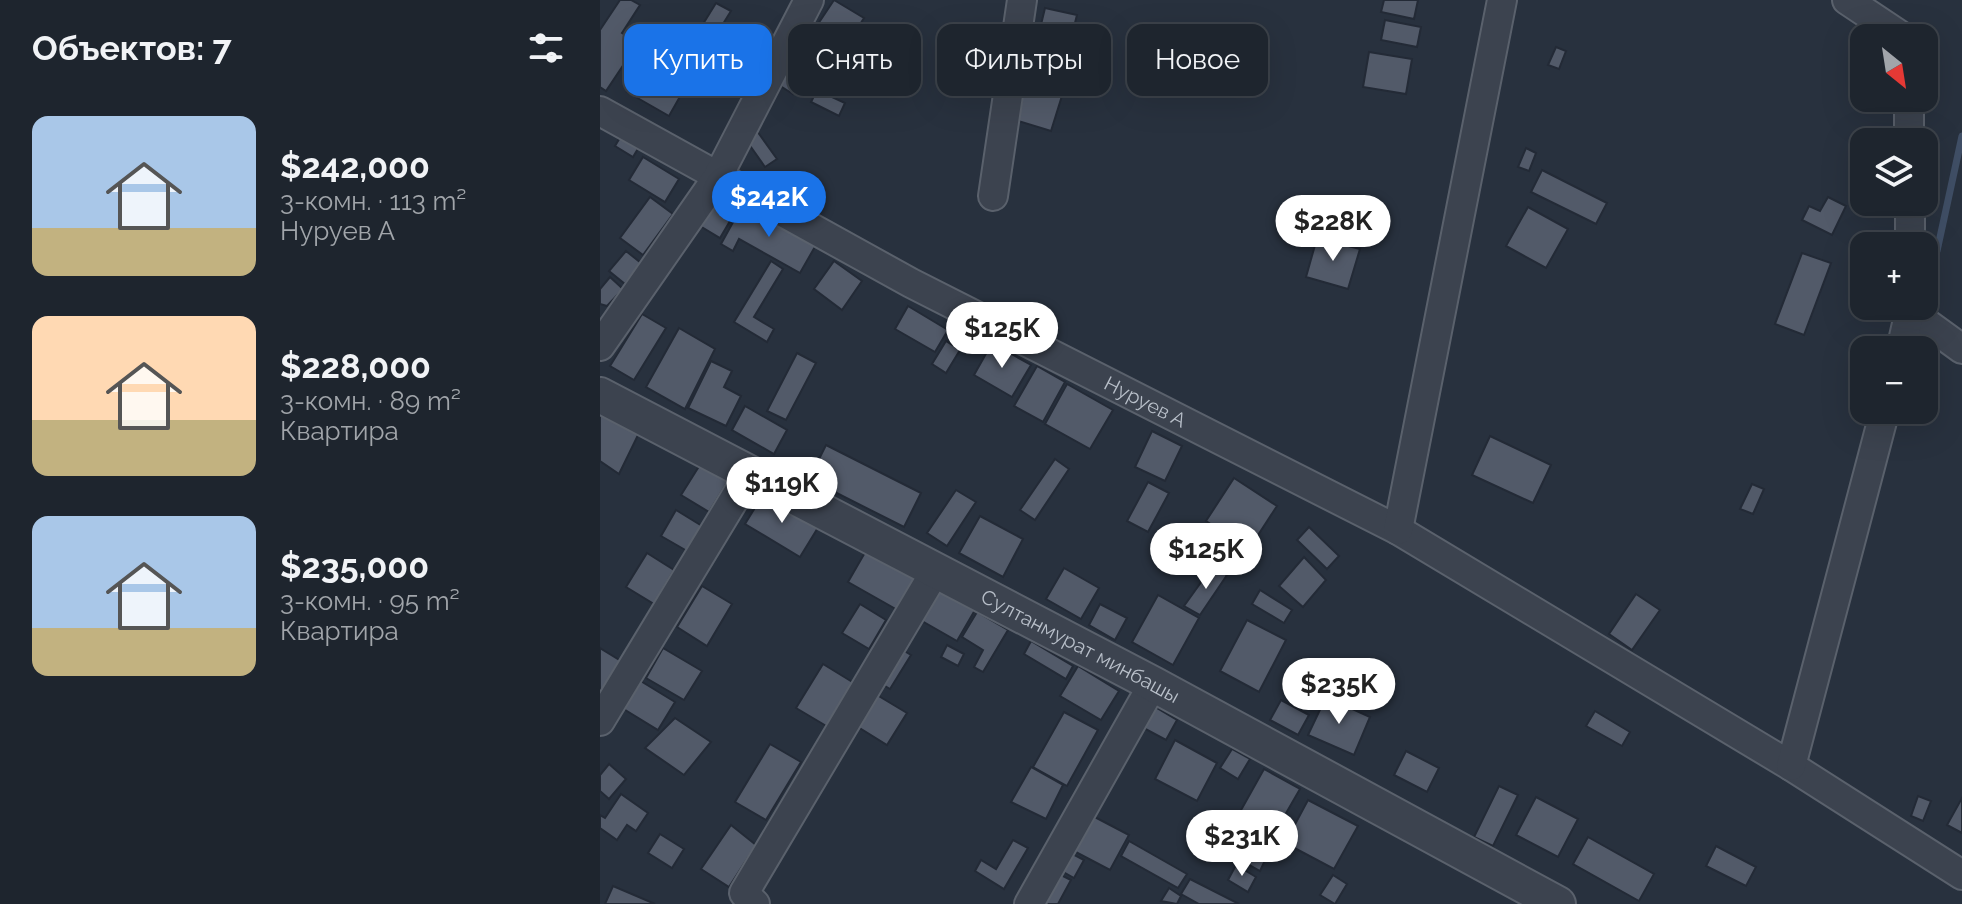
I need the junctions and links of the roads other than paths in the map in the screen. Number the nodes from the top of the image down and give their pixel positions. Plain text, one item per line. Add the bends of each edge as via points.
1 (809, 0) edge
2 (1022, 0) edge
3 (1502, 0) edge
4 (1847, 0) edge
5 (1883, 24) edge
6 (600, 111) edge
7 (717, 178) junction
8 (993, 196) dead end
9 (1925, 320) edge
10 (600, 346) edge
11 (1962, 349) edge
12 (600, 395) edge
13 (1881, 424) edge
14 (750, 473) junction
15 (1398, 530) junction
16 (936, 570) junction
17 (1153, 684) junction
18 (600, 721) edge
19 (1791, 766) junction
20 (1962, 875) edge
21 (755, 904) edge
22 (1029, 904) edge
23 (1558, 904) edge

1 - 7 street
2 - 8 street
3 - 15 street
4 - 5 street
6 - 7 street, Нуруев А
7 - 10 street
7 - 15 street, Нуруев А via 911,283
9 - 11 street
12 - 14 street, Султанмурат минбашы
13 - 19 street
14 - 16 street, Султанмурат минбашы
14 - 18 street
15 - 19 street, Нуруев А
16 - 17 street, Султанмурат минбашы
16 - 21 street via 744,893
17 - 22 street
17 - 23 street, Султанмурат минбашы
19 - 20 street, Нуруев А

